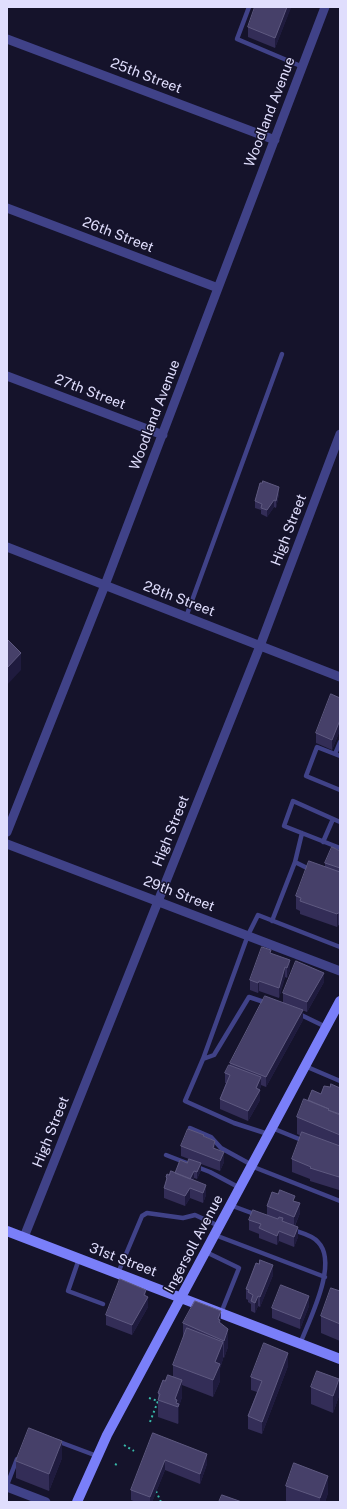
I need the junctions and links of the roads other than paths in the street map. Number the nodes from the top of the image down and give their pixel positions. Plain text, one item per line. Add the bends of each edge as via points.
1 (249, 7) edge
2 (325, 7) edge
3 (7, 39) edge
4 (303, 67) junction
5 (275, 140) junction
6 (7, 208) edge
7 (218, 288) junction
8 (282, 354) dead end
9 (7, 376) edge
10 (340, 434) edge
11 (162, 435) junction
12 (7, 547) edge
13 (105, 585) junction
14 (186, 617) junction
15 (260, 646) junction
16 (340, 677) edge
17 (340, 742) edge
18 (338, 755) edge
19 (340, 790) edge
20 (333, 819) junction
21 (340, 822) edge
22 (7, 832) edge
23 (302, 833) junction
24 (323, 842) junction
25 (7, 844) edge
26 (340, 848) edge
27 (295, 862) junction
28 (317, 872) edge
29 (158, 902) junction
30 (272, 921) junction
31 (248, 936) junction
32 (340, 947) edge
33 (340, 971) edge
34 (340, 1001) edge
35 (270, 1004) edge
36 (290, 1010) edge
37 (326, 1027) junction
38 (202, 1059) junction
39 (305, 1066) junction
40 (340, 1081) edge
41 (190, 1128) edge
42 (270, 1131) junction
43 (311, 1144) edge
44 (166, 1155) dead end
45 (252, 1165) junction
46 (240, 1188) junction
47 (340, 1201) edge
48 (230, 1205) junction
49 (260, 1217) edge
50 (290, 1228) edge
51 (217, 1230) junction
52 (7, 1231) edge
53 (24, 1237) junction
54 (205, 1252) junction
55 (79, 1259) junction
56 (118, 1274) junction
57 (325, 1277) junction
58 (181, 1298) junction
59 (102, 1304) dead end
60 (220, 1313) junction
61 (300, 1344) junction
62 (340, 1359) edge
63 (49, 1438) edge
64 (20, 1451) edge
65 (97, 1456) junction
66 (7, 1486) edge
67 (46, 1502) edge
68 (77, 1502) edge

1 - 4 lane via 237,39
2 - 4 street, Woodland Avenue
3 - 5 street, 25th Street
4 - 5 street, Woodland Avenue
5 - 7 street, Woodland Avenue
6 - 7 street, 26th Street
7 - 11 street, Woodland Avenue
8 - 14 lane
9 - 11 street, 27th Street
10 - 15 street, High Street
11 - 13 street, Woodland Avenue
12 - 13 street, 28th Street
13 - 14 street, 28th Street
13 - 22 street, Woodland Avenue
14 - 15 street, 28th Street
15 - 16 street, 28th Street
15 - 29 street, High Street
17 - 18 lane
18 - 19 lane via 317,747 306,776
20 - 21 lane
20 - 23 lane via 293,801 284,826
20 - 24 lane
23 - 24 lane
23 - 27 lane
24 - 26 lane
25 - 29 street, 29th Street
27 - 28 lane
27 - 30 lane
29 - 31 street, 29th Street
29 - 53 street, High Street
30 - 31 lane via 258,915
30 - 32 lane
31 - 33 street, 29th Street
31 - 38 lane
34 - 37 main road, Ingersoll Avenue
35 - 38 lane via 249,998 214,1055
36 - 37 lane
37 - 39 main road, Ingersoll Avenue
38 - 42 lane via 185,1102 234,1123
39 - 40 lane
39 - 42 main road, Ingersoll Avenue
41 - 45 lane via 211,1137 221,1148
42 - 43 lane
42 - 45 main road, Ingersoll Avenue
44 - 46 lane via 210,1172
45 - 46 main road, Ingersoll Avenue
45 - 47 lane
46 - 48 main road, Ingersoll Avenue
48 - 49 lane
48 - 51 main road, Ingersoll Avenue
50 - 57 lane via 319,1242 324,1251
51 - 54 main road, Ingersoll Avenue
51 - 56 lane via 195,1215 183,1218 146,1213 142,1216
51 - 57 lane
52 - 53 main road, 31st Street
53 - 55 main road, 31st Street
54 - 58 main road, Ingersoll Avenue
54 - 60 lane via 239,1268
55 - 56 main road, 31st Street
55 - 59 lane via 68,1291
56 - 58 main road, 31st Street
57 - 61 lane
58 - 60 main road, 31st Street
58 - 65 main road, Ingersoll Avenue
60 - 61 main road, 31st Street
61 - 62 main road, 31st Street
63 - 65 lane
64 - 66 lane
65 - 68 main road, Ingersoll Avenue
66 - 67 street

